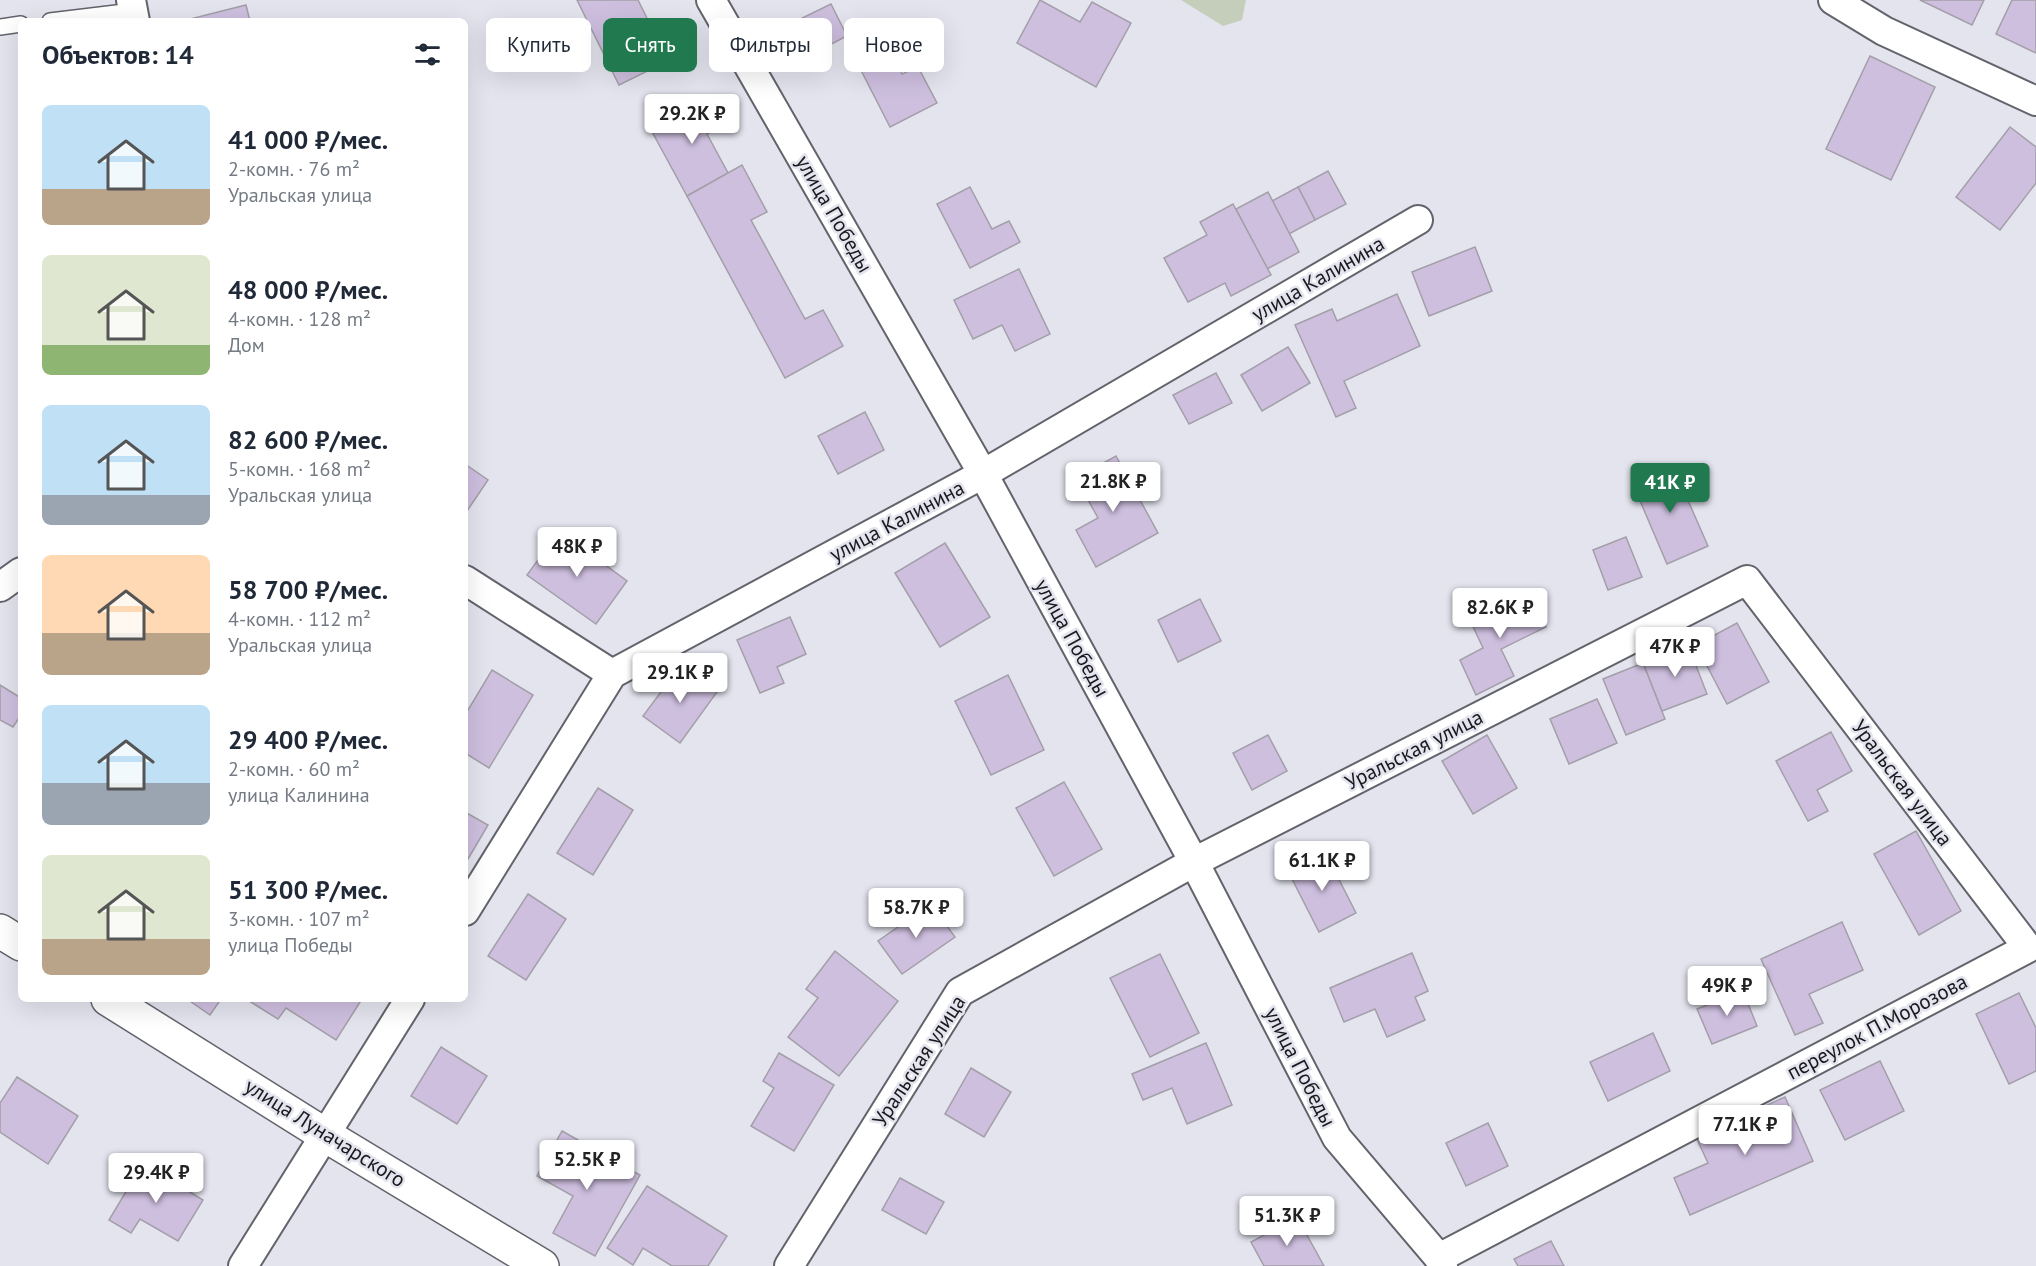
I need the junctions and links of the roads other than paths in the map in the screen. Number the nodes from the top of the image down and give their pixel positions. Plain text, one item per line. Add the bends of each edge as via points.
1 (711, 0) edge
2 (1833, 0) edge
3 (133, 11) edge
4 (75, 18) edge
5 (18, 24) edge
6 (0, 27) edge
7 (2036, 101) edge
8 (1418, 220) dead end
9 (982, 474) junction
10 (18, 574) edge
11 (468, 582) edge
12 (0, 587) edge
13 (612, 674) junction
14 (1194, 862) junction
15 (468, 906) edge
16 (0, 931) edge
17 (18, 942) edge
18 (2028, 948) joint
19 (113, 1002) edge
20 (408, 1002) edge
21 (325, 1135) junction
22 (1441, 1262) edge
23 (243, 1266) edge
24 (542, 1266) edge
25 (789, 1266) edge

1 - 9 street, улица Победы
2 - 7 street via 1884,31
3 - 4 lane
5 - 6 lane
8 - 9 street, улица Калинина
9 - 13 street, улица Калинина
9 - 14 street, улица Победы
10 - 12 street
11 - 13 street
13 - 15 street, улица Калинина
14 - 18 street, Уральская улица via 1747,579
14 - 22 street, улица Победы via 1337,1138
14 - 25 street, Уральская улица via 960,992
16 - 17 street
18 - 22 street, переулок П.Морозова
19 - 21 street, улица Луначарского
20 - 21 street
21 - 23 street
21 - 24 street, улица Луначарского

